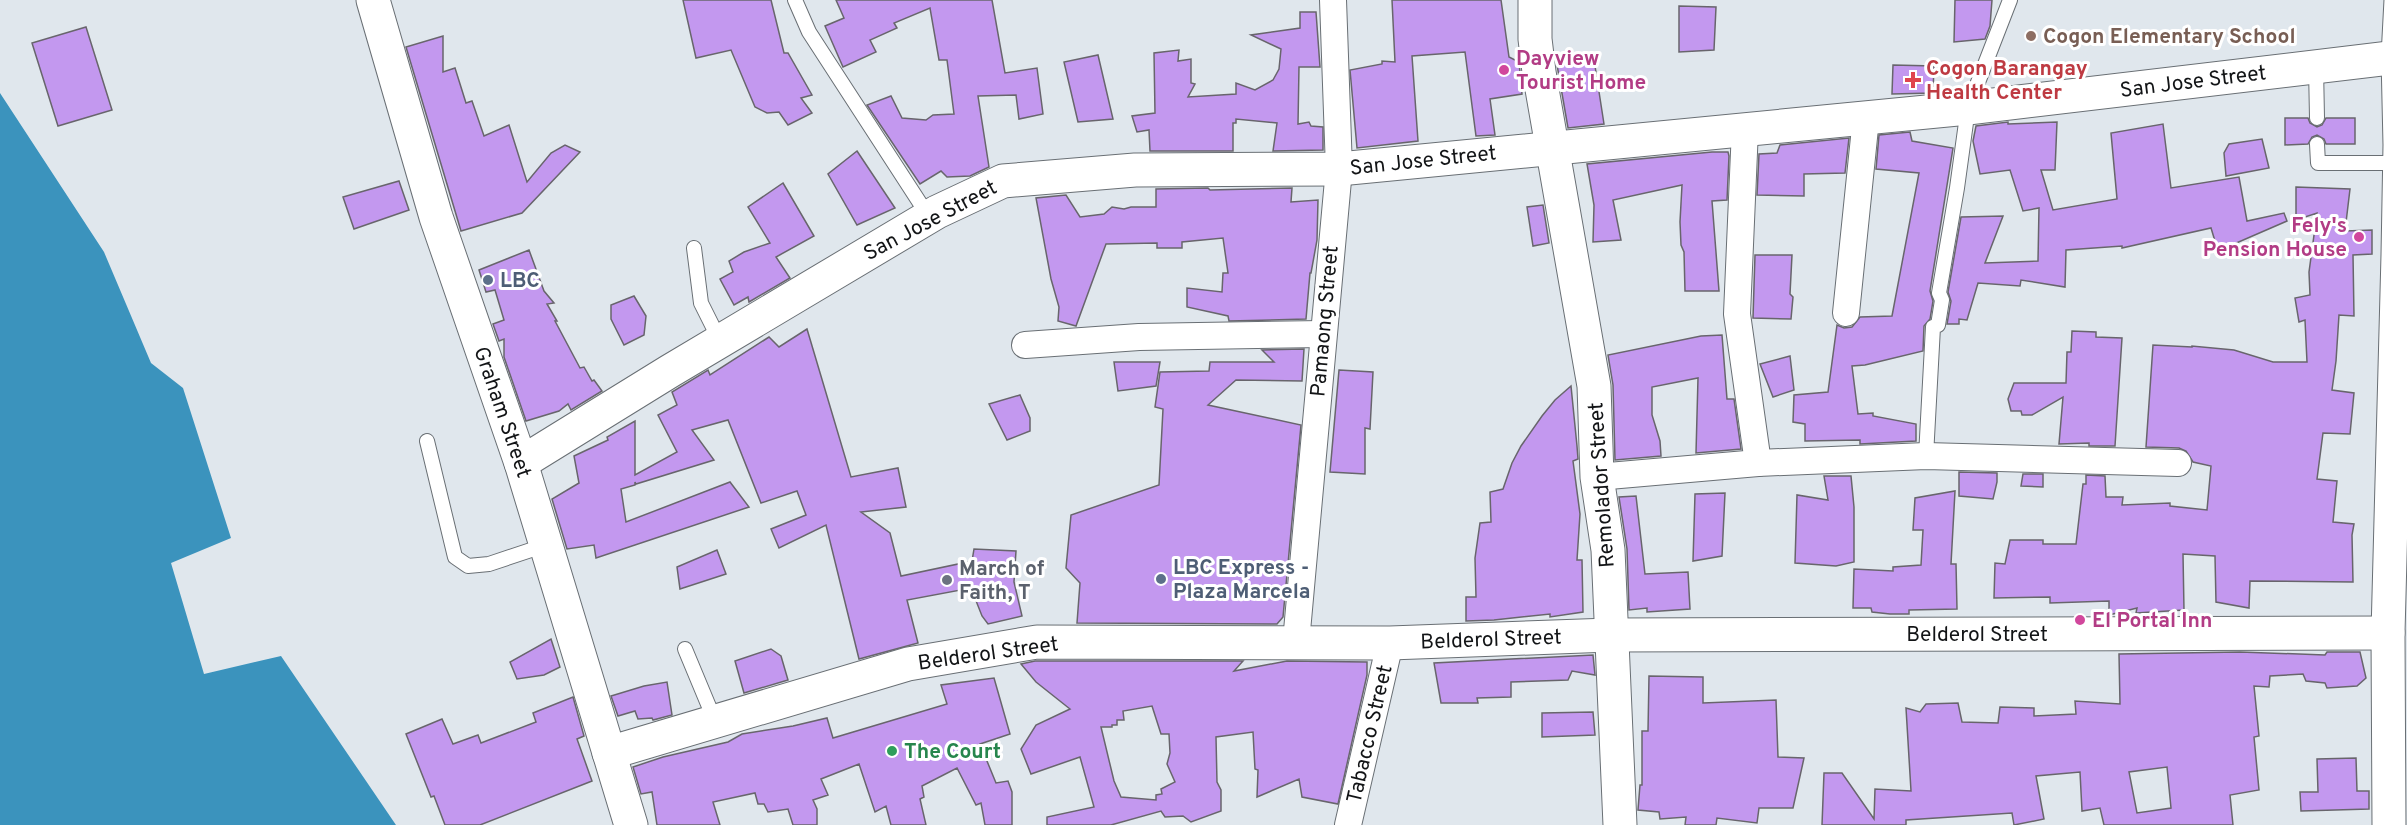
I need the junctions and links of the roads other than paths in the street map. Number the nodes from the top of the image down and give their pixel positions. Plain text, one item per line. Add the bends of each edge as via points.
1 (373, 0) edge
2 (795, 0) edge
3 (1333, 0) edge
4 (1534, 0) edge
5 (2010, 0) edge
6 (2401, 0) edge
7 (2398, 57) junction
8 (2316, 67) junction
9 (1968, 108) junction
10 (1866, 118) junction
11 (2317, 118) dead end
12 (1745, 129) junction
13 (2318, 144) dead end
14 (1551, 148) junction
15 (2399, 163) junction
16 (1339, 169) junction
17 (929, 217) junction
18 (694, 248) dead end
19 (2402, 254) edge
20 (1846, 313) dead end
21 (1323, 334) junction
22 (720, 341) junction
23 (1025, 345) dead end
24 (2401, 345) edge
25 (427, 441) dead end
26 (1926, 456) junction
27 (1758, 463) junction
28 (2178, 463) dead end
29 (521, 464) junction
30 (1597, 477) junction
31 (546, 545) junction
32 (2388, 633) junction
33 (1610, 635) junction
34 (1296, 642) junction
35 (1390, 643) junction
36 (685, 649) dead end
37 (715, 721) junction
38 (609, 753) junction
39 (2398, 772) edge
40 (631, 825) edge
41 (1348, 825) edge
42 (1620, 825) edge
43 (2389, 825) edge

1 - 29 street, Graham Street via 436,218
2 - 17 lane via 809,32
3 - 16 street, Pamaong Street
4 - 14 street, Remolador Street via 1535,39
5 - 9 lane
6 - 7 street
7 - 8 street, San Jose Street
7 - 15 street
8 - 9 street, San Jose Street
8 - 11 lane
9 - 10 street, San Jose Street
9 - 26 lane via 1939,294 1942,300 1938,325 1933,327
10 - 12 street, San Jose Street
10 - 20 street
12 - 14 street, San Jose Street
12 - 27 street via 1737,314
13 - 15 lane via 2318,163
14 - 16 street, San Jose Street
14 - 30 street, Remolador Street via 1594,386
15 - 19 street
16 - 17 street, San Jose Street via 1135,170 1003,181
16 - 21 street, Pamaong Street
17 - 22 street, San Jose Street
18 - 22 lane via 701,303
19 - 24 street
21 - 23 street via 1138,337
21 - 34 street, Pamaong Street
22 - 29 street, San Jose Street
24 - 32 street
25 - 31 lane via 455,557 468,566 489,564
26 - 27 street
26 - 28 street
27 - 30 street
29 - 31 street, Graham Street
30 - 33 street, Remolador Street via 1608,550
31 - 38 street, Graham Street
32 - 33 street, Belderol Street
32 - 39 street
33 - 35 street, Belderol Street
33 - 42 street, Remolador Street
34 - 35 street, Belderol Street
34 - 37 street, Belderol Street via 1037,642 908,664
35 - 41 street, Tabacco Street
36 - 37 lane
37 - 38 street, Belderol Street
38 - 40 street, Graham Street
39 - 43 street

